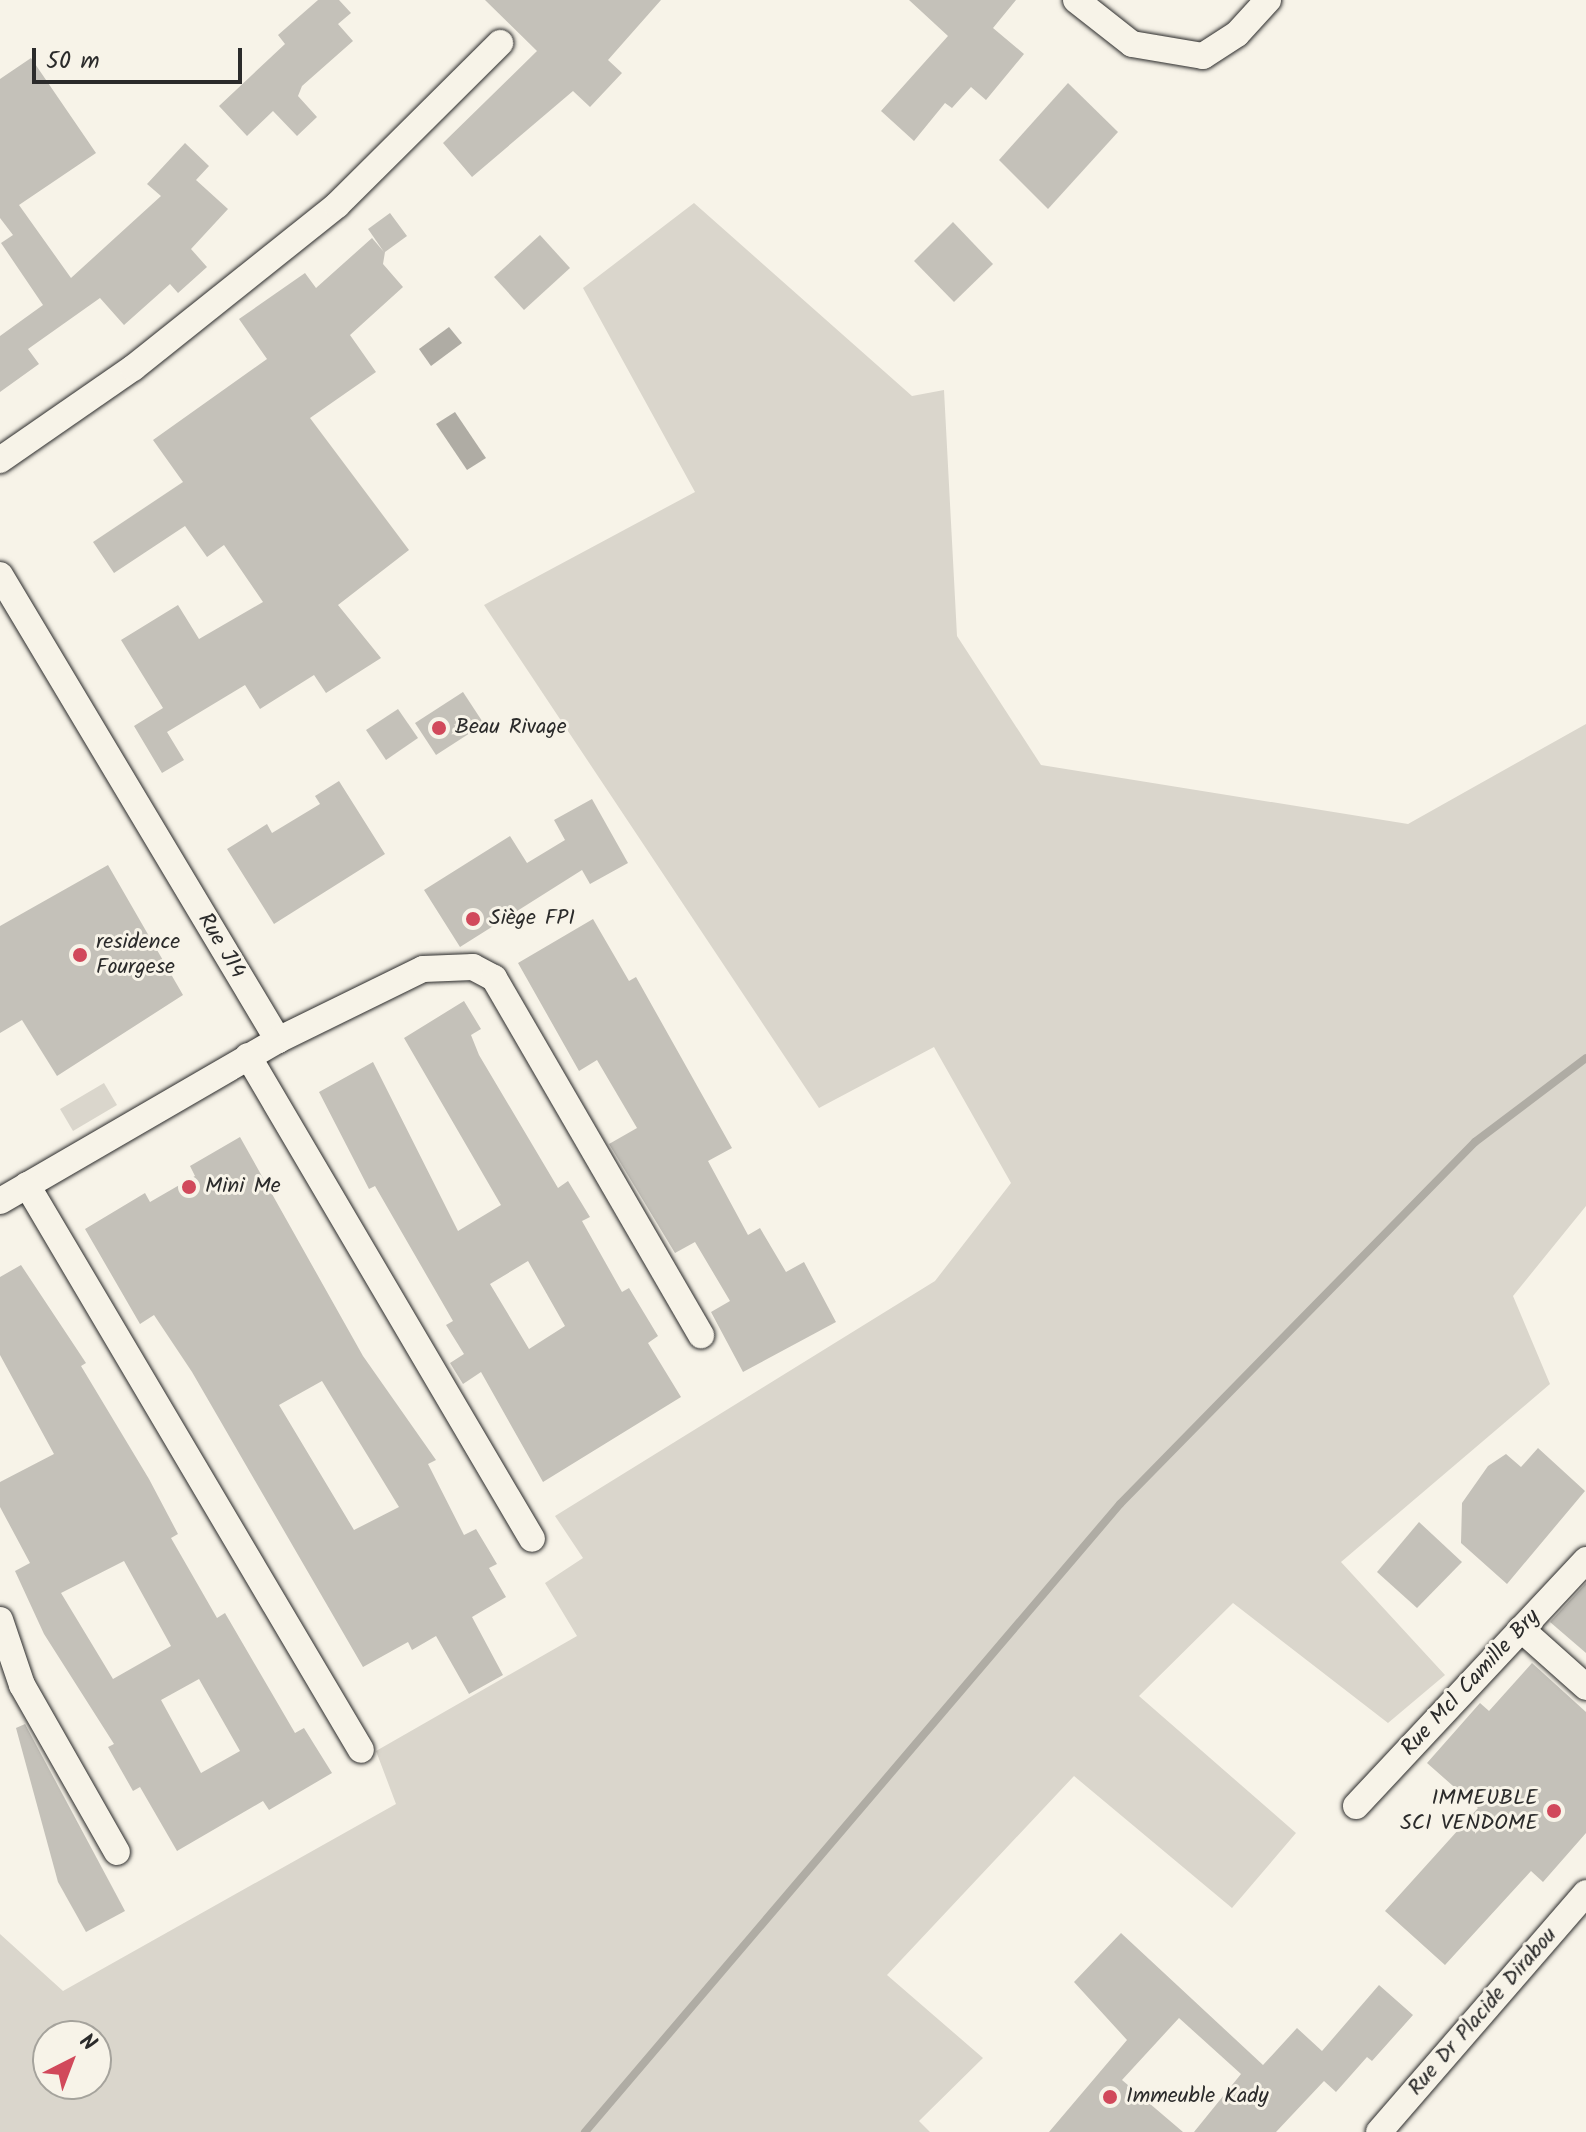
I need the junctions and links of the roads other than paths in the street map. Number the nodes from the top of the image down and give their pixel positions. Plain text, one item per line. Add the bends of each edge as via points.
1 (1076, 0) edge
2 (1268, 0) edge
3 (500, 43) dead end
4 (0, 460) edge
5 (0, 575) edge
6 (278, 1040) junction
7 (248, 1056) junction
8 (27, 1185) junction
9 (0, 1201) edge
10 (701, 1335) dead end
11 (532, 1539) dead end
12 (1586, 1560) edge
13 (0, 1620) edge
14 (1521, 1629) junction
15 (1586, 1687) edge
16 (361, 1750) dead end
17 (1356, 1806) dead end
18 (117, 1852) dead end
19 (1586, 1893) edge
20 (1379, 2132) edge

1 - 2 street via 1132,44 1169,55 1219,49
3 - 4 street via 337,205 133,368
5 - 6 street, Rue J14
6 - 7 street
6 - 10 street via 423,969 473,967 494,978
7 - 8 street
7 - 11 street
8 - 9 street
8 - 16 street
12 - 14 street, Rue Mcl Camille Bry
13 - 18 street via 22,1685
14 - 15 street
14 - 17 street, Rue Mcl Camille Bry
19 - 20 street, Rue Dr Placide Dirabou

